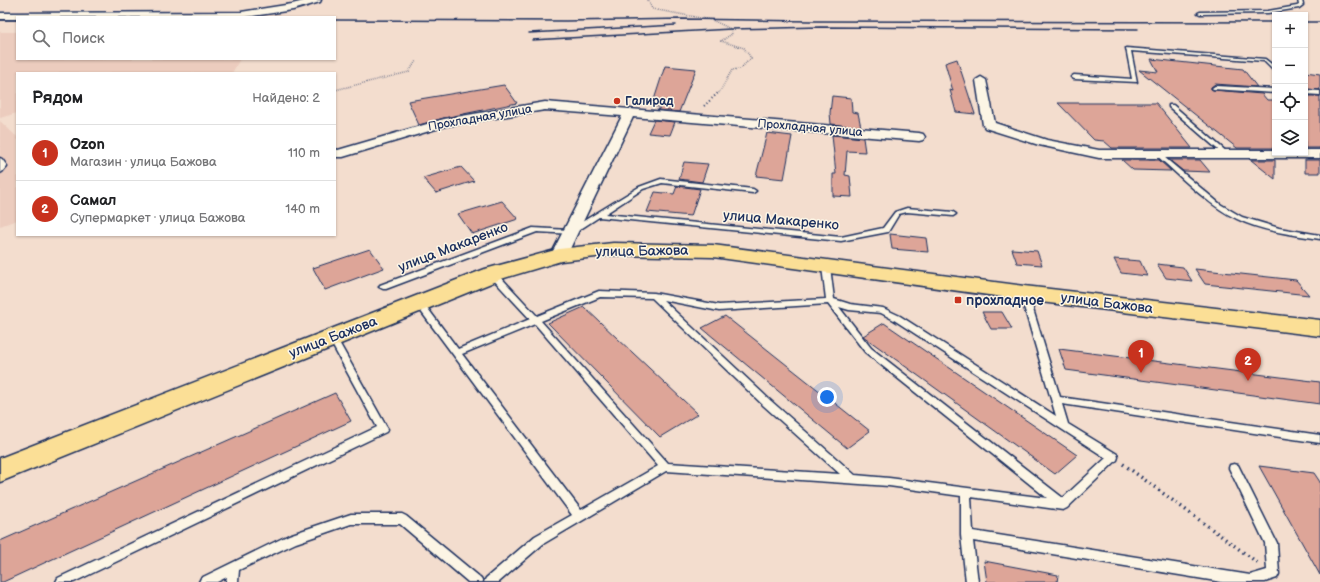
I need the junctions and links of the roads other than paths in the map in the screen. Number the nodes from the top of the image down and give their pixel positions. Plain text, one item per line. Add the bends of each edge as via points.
1 (317, 0) edge
2 (1300, 0) edge
3 (1200, 13) dead end
4 (0, 16) edge
5 (1272, 67) edge
6 (1074, 77) dead end
7 (981, 80) dead end
8 (1215, 88) dead end
9 (1272, 91) edge
10 (1308, 92) edge
11 (1320, 93) edge
12 (1171, 106) dead end
13 (629, 113) junction
14 (919, 137) dead end
15 (336, 153) edge
16 (1158, 154) junction
17 (1226, 154) junction
18 (1320, 154) edge
19 (0, 160) edge
20 (0, 171) edge
21 (753, 190) dead end
22 (953, 214) dead end
23 (598, 215) junction
24 (570, 232) junction
25 (1320, 237) edge
26 (558, 255) junction
27 (826, 267) junction
28 (493, 274) junction
29 (383, 287) dead end
30 (1024, 293) junction
31 (654, 296) junction
32 (830, 301) junction
33 (420, 304) junction
34 (536, 320) junction
35 (1320, 328) edge
36 (332, 337) junction
37 (458, 352) junction
38 (1057, 400) junction
39 (1064, 426) junction
40 (1320, 439) edge
41 (665, 467) junction
42 (1234, 468) dead end
43 (0, 470) edge
44 (853, 480) junction
45 (966, 493) junction
46 (1063, 505) junction
47 (579, 516) junction
48 (967, 535) junction
49 (234, 567) junction
50 (62, 582) edge
51 (205, 582) edge
52 (232, 582) edge
53 (477, 582) edge
54 (490, 582) edge
55 (972, 582) edge

1 - 4 street via 293,7 241,15
2 - 3 lane via 1301,5 1298,7 1268,12
5 - 6 lane via 1266,60 1128,49 1135,81
7 - 16 street via 989,125 1016,136 1068,149 1099,154
8 - 9 lane
10 - 11 lane
12 - 17 lane
13 - 14 street, Прохладная улица
13 - 15 street, Прохладная улица via 544,106 444,123
13 - 24 street
16 - 17 street
16 - 25 lane via 1218,205 1240,218 1278,230
17 - 18 street
19 - 20 lane via 4,166
21 - 23 lane, улица Макаренко via 661,181 642,188
22 - 23 lane, улица Макаренко via 907,210 897,213 885,230 841,239
23 - 24 lane, улица Макаренко
24 - 26 street
24 - 29 lane, улица Макаренко via 536,230
26 - 27 highway, улица Бажова via 613,249 713,251
26 - 28 highway, улица Бажова
27 - 30 highway, улица Бажова
27 - 32 lane
28 - 33 highway, улица Бажова
28 - 34 lane
30 - 35 highway, улица Бажова
30 - 38 lane
31 - 32 lane via 719,308
31 - 34 lane via 599,294
31 - 44 lane
32 - 39 lane via 849,307 883,311 897,318
32 - 46 lane via 868,350
33 - 36 highway, улица Бажова
33 - 37 lane
34 - 37 lane
34 - 41 lane
36 - 43 highway, улица Бажова
36 - 50 lane via 383,429
37 - 47 lane
38 - 39 lane
38 - 40 lane
39 - 46 lane via 1113,457
41 - 44 lane
41 - 47 lane
42 - 48 lane via 1271,543 1273,574 1250,581
44 - 45 lane via 889,482
45 - 46 lane
45 - 48 lane
47 - 54 lane via 540,540
48 - 55 lane
49 - 51 lane
49 - 52 lane
49 - 53 lane via 293,539 351,519 402,519

